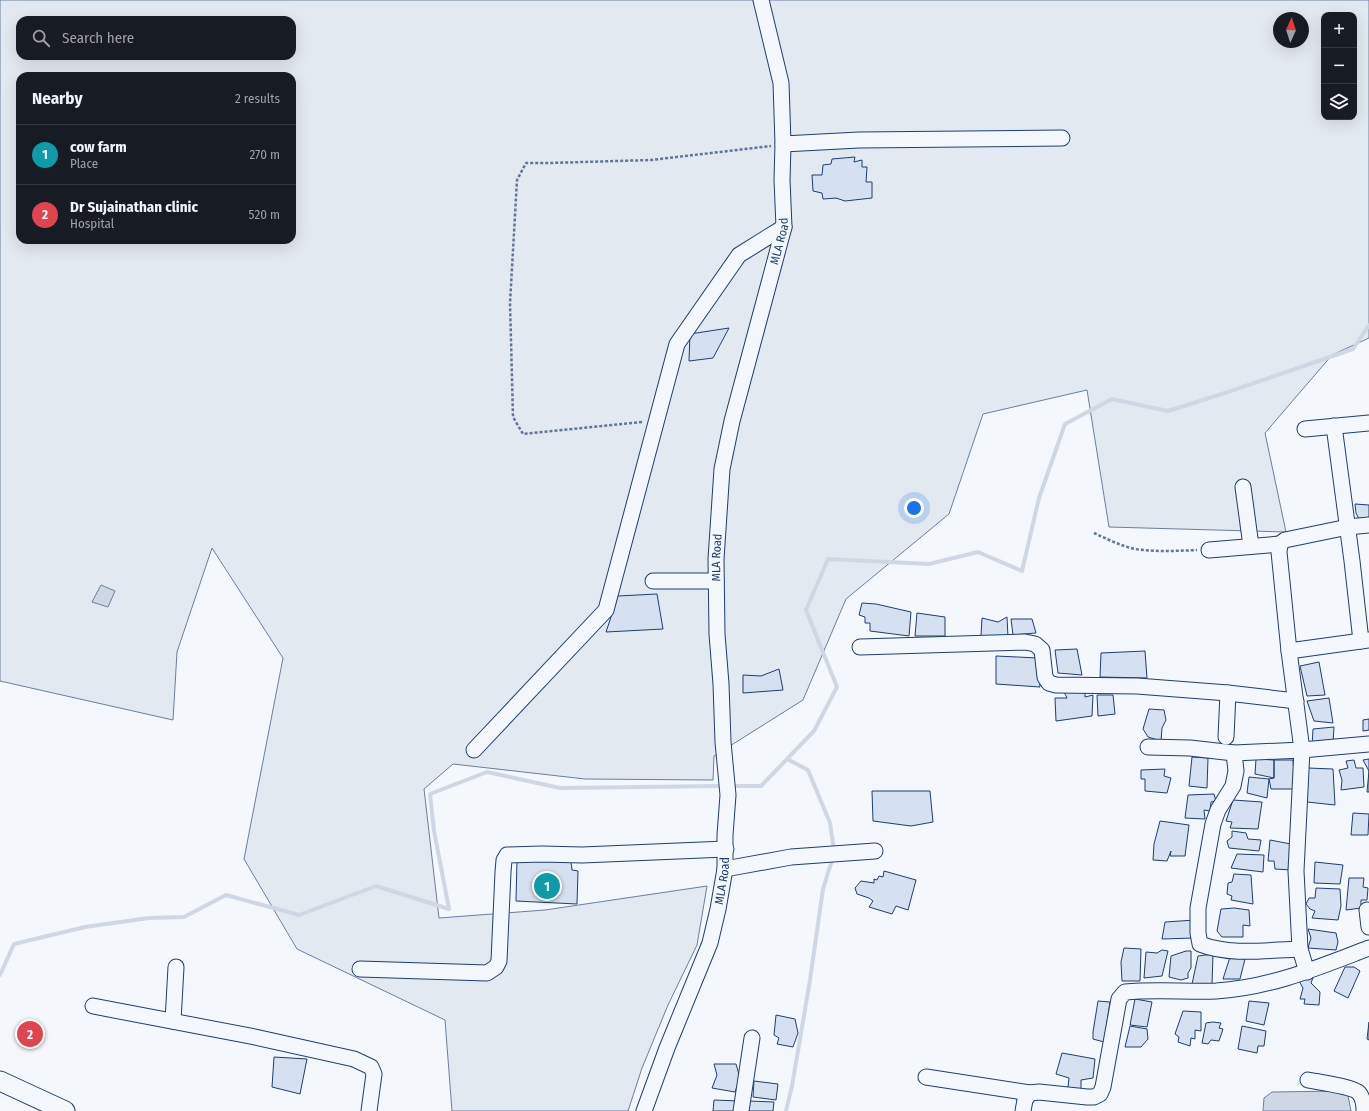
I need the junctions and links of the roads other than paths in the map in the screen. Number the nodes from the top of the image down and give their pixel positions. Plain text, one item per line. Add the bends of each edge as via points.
1 (761, 0) edge
2 (1062, 138) dead end
3 (783, 144) junction
4 (784, 227) junction
5 (1369, 423) edge
6 (1334, 426) junction
7 (1305, 429) dead end
8 (1243, 487) dead end
9 (1369, 525) edge
10 (1348, 528) junction
11 (1280, 544) junction
12 (1251, 546) junction
13 (1210, 550) road end
14 (653, 581) dead end
15 (716, 581) junction
16 (1365, 640) edge
17 (860, 647) dead end
18 (1289, 651) junction
19 (1228, 693) junction
20 (1296, 701) junction
21 (1226, 737) dead end
22 (1369, 744) edge
23 (1148, 747) dead end
24 (474, 750) dead end
25 (1302, 750) junction
26 (1234, 753) junction
27 (726, 849) junction
28 (876, 851) dead end
29 (725, 869) junction
30 (1367, 910) dead end
31 (1369, 927) edge
32 (1369, 948) edge
33 (1300, 949) junction
34 (176, 967) dead end
35 (360, 969) dead end
36 (1307, 972) junction
37 (93, 1006) dead end
38 (173, 1021) junction
39 (752, 1038) dead end
40 (926, 1077) dead end
41 (1308, 1080) dead end
42 (0, 1081) edge
43 (1030, 1093) junction
44 (65, 1111) edge
45 (369, 1111) edge
46 (644, 1111) edge
47 (742, 1111) edge
48 (1023, 1111) edge
49 (1366, 1111) edge

1 - 3 street, MLA Road via 781,83
2 - 3 street via 859,140
3 - 4 street, MLA Road
4 - 15 street, MLA Road via 732,421 722,470
4 - 24 street via 739,255 677,344 606,610
5 - 6 street
6 - 7 street
6 - 10 street
8 - 12 street
9 - 10 street
10 - 11 street via 1285,540
10 - 16 street
11 - 12 street
11 - 18 street via 1278,552
12 - 13 street
14 - 15 street
15 - 27 street, MLA Road via 723,742 728,795
16 - 18 street
17 - 19 street via 1024,642 1035,644 1042,650 1045,677 1049,683 1056,685 1137,686
18 - 20 street
19 - 20 street
19 - 21 street
20 - 25 street
22 - 25 street
23 - 26 street
25 - 26 street
25 - 33 street via 1296,871
26 - 33 street via 1236,771 1233,786 1218,810 1211,831 1198,908 1200,944 1232,952
27 - 29 street, MLA Road
27 - 35 street via 582,855 507,855 504,860 499,961 496,967 487,973
28 - 29 street via 792,857
29 - 46 street, MLA Road via 710,943
30 - 31 street
32 - 36 street
33 - 36 street
34 - 38 street
36 - 43 street via 1265,984 1217,991 1124,992 1119,999 1100,1094 1087,1097
37 - 38 street
38 - 45 street via 364,1063 374,1074
39 - 47 street
40 - 43 street
41 - 49 street via 1359,1092
42 - 44 main road
43 - 48 street via 1025,1100

